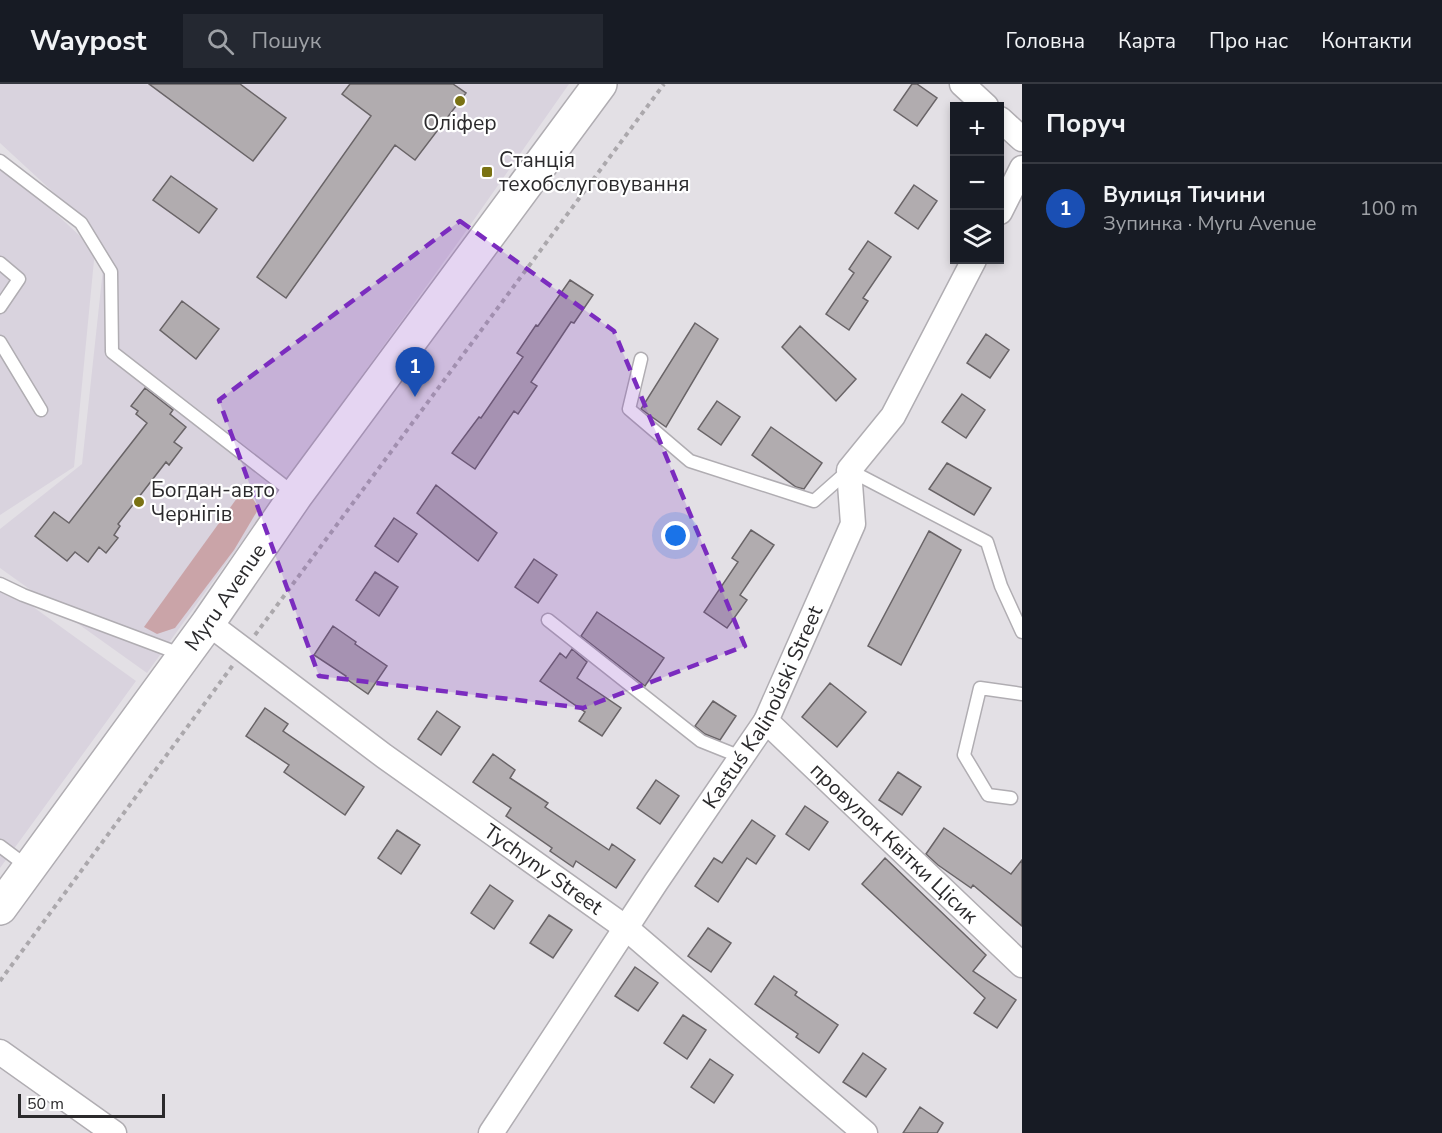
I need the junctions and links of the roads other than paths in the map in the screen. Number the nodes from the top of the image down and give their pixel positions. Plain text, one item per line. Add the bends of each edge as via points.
1 (600, 84) edge
2 (962, 84) edge
3 (982, 102) edge
4 (1004, 124) edge
5 (1022, 140) edge
6 (0, 161) edge
7 (1022, 168) edge
8 (1000, 210) edge
9 (0, 263) edge
10 (972, 264) edge
11 (0, 307) edge
12 (0, 342) edge
13 (641, 359) dead end
14 (41, 410) dead end
15 (849, 470) junction
16 (297, 495) junction
17 (0, 584) edge
18 (548, 620) dead end
19 (208, 622) junction
20 (1022, 632) edge
21 (184, 656) junction
22 (1022, 694) edge
23 (766, 721) junction
24 (741, 757) junction
25 (1011, 798) dead end
26 (0, 846) edge
27 (29, 868) junction
28 (0, 908) edge
29 (626, 928) junction
30 (1022, 965) edge
31 (0, 1052) edge
32 (114, 1133) edge
33 (490, 1133) edge
34 (865, 1133) edge

1 - 16 main road, Myru Avenue
2 - 3 street
4 - 5 street
6 - 16 lane via 81,223 111,272 112,352
7 - 8 street
9 - 11 lane via 19,279
10 - 15 street via 893,416
12 - 14 lane
13 - 15 lane via 629,409 690,461 814,501
15 - 20 lane via 987,542
15 - 23 street, Kastuś Kalinoŭski Street via 853,524
16 - 19 main road, Myru Avenue
17 - 21 lane
18 - 24 lane via 701,741
19 - 21 main road, Myru Avenue
19 - 29 street, Tychyny Street via 384,756
21 - 27 main road, Myru Avenue
22 - 25 lane via 980,687 964,755 988,795
23 - 24 street, Kastuś Kalinoŭski Street
23 - 30 street, провулок Квітки Цісик
24 - 29 street, Kastuś Kalinoŭski Street
26 - 27 lane
27 - 28 main road, Myru Avenue
29 - 33 street, Kastuś Kalinoŭski Street
29 - 34 street, Tychyny Street
31 - 32 street

